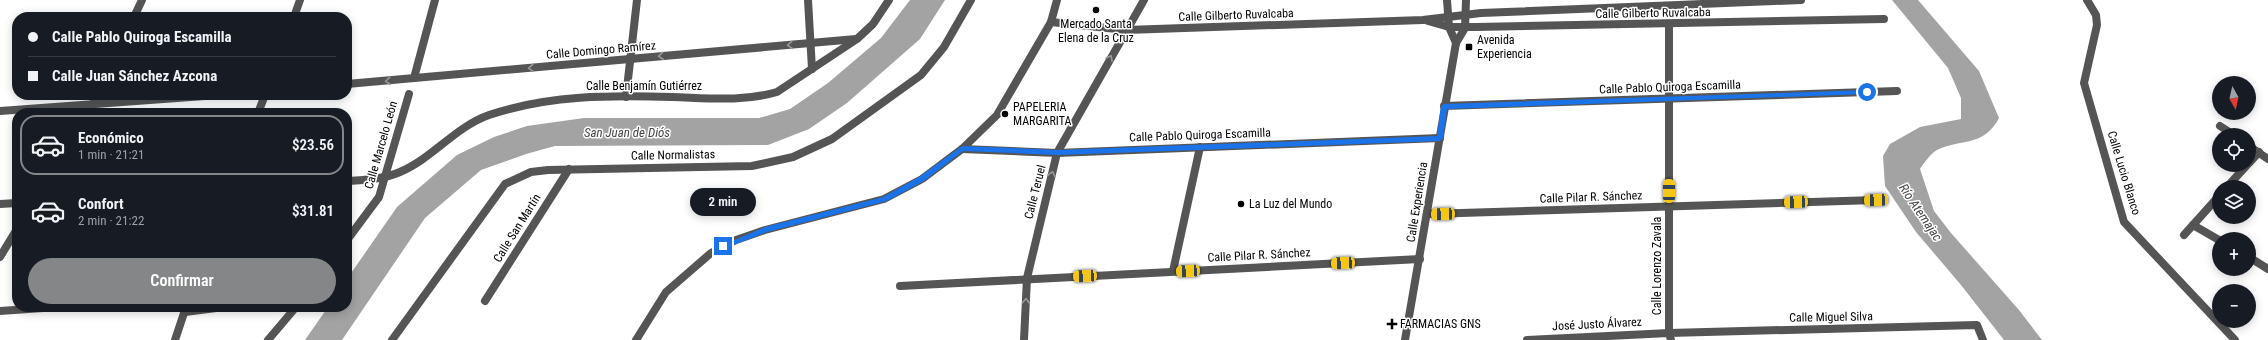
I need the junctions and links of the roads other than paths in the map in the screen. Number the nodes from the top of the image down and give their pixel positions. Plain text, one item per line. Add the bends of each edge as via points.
1 (142, 0) edge
2 (300, 0) edge
3 (435, 0) edge
4 (637, 0) edge
5 (808, 0) edge
6 (889, 0) edge
7 (971, 0) edge
8 (1057, 0) edge
9 (1144, 0) edge
10 (1447, 0) edge
11 (1466, 0) edge
12 (1800, 0) edge
13 (2087, 0) edge
14 (136, 12) edge
15 (296, 12) edge
16 (1465, 15) junction
17 (1448, 17) junction
18 (1884, 19) dead end
19 (1423, 20) junction
20 (1050, 22) junction
21 (1669, 24) junction
22 (1449, 27) junction
23 (1465, 28) junction
24 (1126, 30) junction
25 (857, 39) junction
26 (811, 43) junction
27 (1456, 43) junction
28 (631, 59) junction
29 (812, 69) junction
30 (414, 78) junction
31 (352, 84) edge
32 (1897, 91) dead end
33 (409, 94) dead end
34 (626, 97) junction
35 (1669, 99) junction
36 (96, 100) edge
37 (156, 100) edge
38 (93, 105) junction
39 (1444, 106) junction
40 (46, 108) edge
41 (91, 108) edge
42 (12, 110) edge
43 (0, 111) edge
44 (2220, 126) dead end
45 (2223, 128) edge
46 (1440, 138) junction
47 (1200, 147) junction
48 (962, 149) junction
49 (2256, 150) edge
50 (2259, 152) junction
51 (1058, 153) junction
52 (2256, 155) edge
53 (2268, 159) edge
54 (569, 169) junction
55 (2241, 172) edge
56 (384, 178) junction
57 (2233, 180) edge
58 (352, 181) edge
59 (1876, 200) dead end
60 (12, 203) edge
61 (0, 204) edge
62 (2212, 204) edge
63 (1669, 206) junction
64 (1428, 214) junction
65 (2193, 225) junction
66 (352, 233) edge
67 (2184, 235) dead end
68 (2212, 236) edge
69 (12, 237) edge
70 (0, 257) edge
71 (1420, 260) junction
72 (2256, 261) edge
73 (2268, 268) edge
74 (1173, 271) junction
75 (1027, 278) junction
76 (900, 286) dead end
77 (485, 301) dead end
78 (12, 310) edge
79 (0, 311) edge
80 (185, 312) edge
81 (292, 312) edge
82 (1670, 336) edge
83 (175, 340) edge
84 (268, 340) edge
85 (392, 340) edge
86 (636, 340) edge
87 (1024, 340) edge
88 (1405, 340) edge
89 (1527, 340) edge
90 (1983, 340) edge
91 (2236, 340) edge

1 - 14 street
2 - 15 street
3 - 30 street
4 - 28 street
5 - 26 street
6 - 25 street, Calle Benjamín Gutiérrez via 873,24
7 - 54 street, Calle Normalistas via 944,47 921,75 832,139 815,148 793,157 752,166
8 - 20 street
9 - 24 street, Calle Teruel
10 - 17 street
11 - 16 street
12 - 16 street, Calle Gilberto Ruvalcaba
13 - 91 street, Calle Lucio Blanco via 2096,15 2097,25 2084,83 2124,222
16 - 17 street, Calle Gilberto Ruvalcaba
16 - 23 street
17 - 19 street, Calle Gilberto Ruvalcaba
17 - 22 street
18 - 21 street, Calle Gilberto Ruvalcaba
19 - 22 street, Calle Gilberto Ruvalcaba
19 - 24 street, Calle Gilberto Ruvalcaba
20 - 24 street, Calle Gilberto Ruvalcaba
20 - 48 street via 997,115
21 - 23 street, Calle Gilberto Ruvalcaba
21 - 35 street, Calle Lorenzo Zavala
22 - 23 street, Calle Gilberto Ruvalcaba
22 - 27 street
23 - 27 street, Calle Experiencia
51 -> 24 street, Calle Teruel
25 - 26 street, Calle Domingo Ramírez
25 - 29 street, Calle Benjamín Gutiérrez
26 -> 28 street, Calle Domingo Ramírez
26 - 29 street
27 - 39 street, Calle Experiencia
28 -> 30 street, Calle Domingo Ramírez
28 - 34 street
29 - 34 street, Calle Benjamín Gutiérrez via 777,92 751,98
30 -> 31 street, Calle Domingo Ramírez
32 - 35 street, Calle Pablo Quiroga Escamilla
33 - 56 street, Calle Marcelo León
34 - 56 street, Calle Benjamín Gutiérrez via 597,96 528,105 489,115 466,127 409,168
35 - 39 street, Calle Pablo Quiroga Escamilla
35 - 63 street, Calle Lorenzo Zavala
36 - 38 street
37 - 38 street
38 - 40 street
38 - 41 street
39 - 46 street, Calle Experiencia
42 - 43 street
44 - 45 street
46 - 47 street, Calle Pablo Quiroga Escamilla
46 - 64 street, Calle Experiencia
47 - 51 street, Calle Pablo Quiroga Escamilla
47 - 74 street
48 - 51 street, Calle Pablo Quiroga Escamilla
48 - 86 street via 922,179 884,199 765,230 736,240 711,253 666,292
49 - 50 street
50 - 52 street
50 - 53 street
75 -> 51 street, Calle Teruel
54 - 77 street, Calle San Martín
54 - 85 street, Calle Normalistas via 531,172 505,184
55 - 57 street
56 - 58 street, Calle Benjamín Gutiérrez
56 - 66 street, Calle Marcelo León via 379,197
59 - 63 street, Calle Pilar R. Sánchez
60 - 61 street
62 - 65 street
63 - 64 street, Calle Pilar R. Sánchez
63 - 82 street, Calle Lorenzo Zavala
64 - 71 street, Calle Experiencia
65 - 67 street
65 - 68 street
69 - 70 street
71 - 74 street, Calle Pilar R. Sánchez
71 - 88 street, Calle Experiencia
72 - 73 street
74 - 75 street, Calle Pilar R. Sánchez
75 - 76 street, Calle Pilar R. Sánchez
87 -> 75 street, Calle Teruel
78 - 79 street
80 - 83 street
81 - 84 street
82 - 89 street, José Justo Álvarez
82 - 90 street, Calle Miguel Silva via 1977,325

